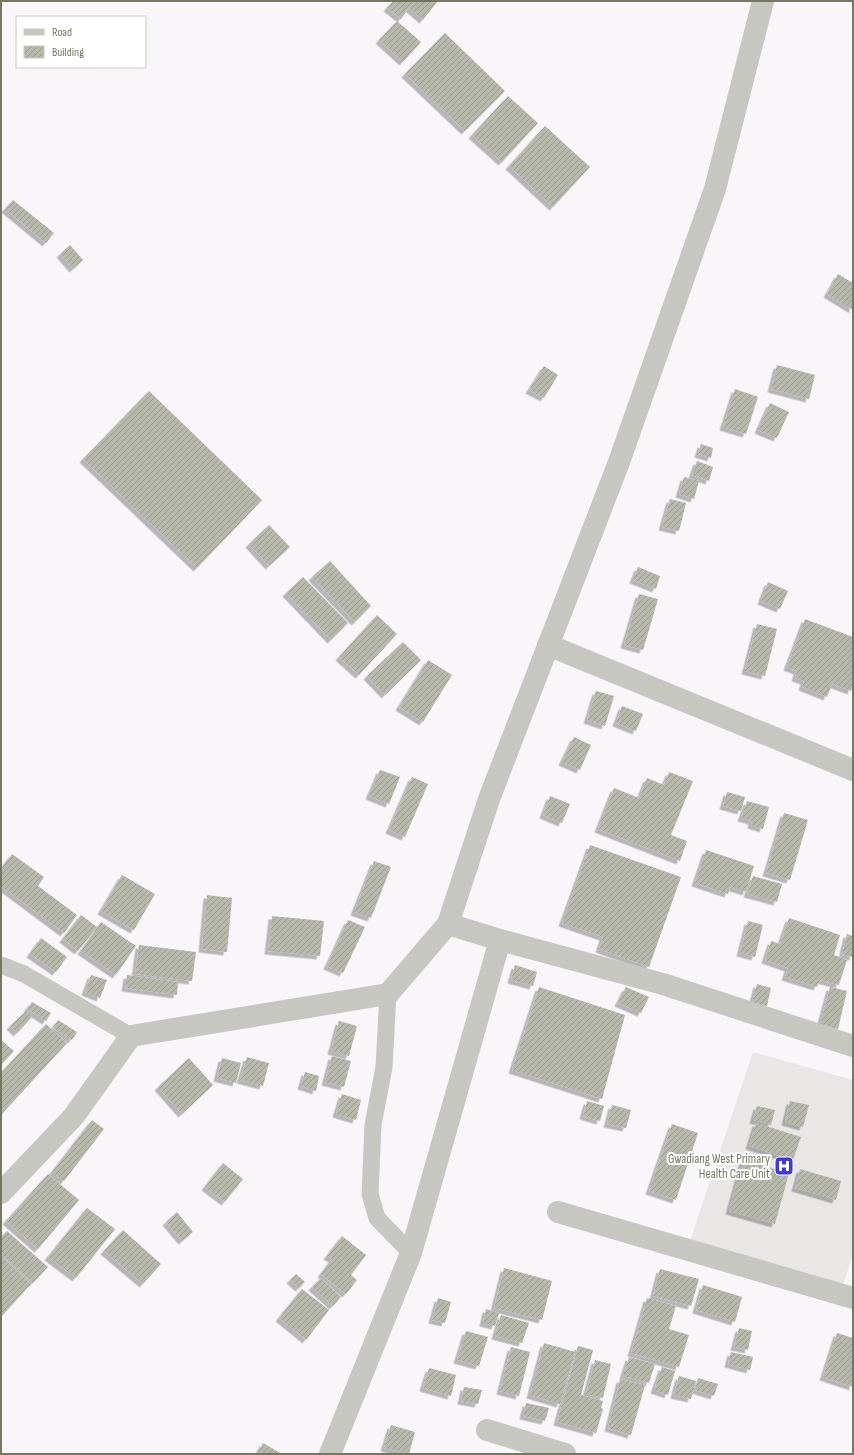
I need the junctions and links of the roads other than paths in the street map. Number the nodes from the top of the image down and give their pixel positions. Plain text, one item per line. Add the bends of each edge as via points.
1 (763, 1) edge
2 (548, 645) junction
3 (853, 770) edge
4 (448, 924) junction
5 (500, 940) junction
6 (1, 965) edge
7 (388, 994) junction
8 (131, 1036) junction
9 (853, 1046) edge
10 (1, 1193) edge
11 (558, 1212) dead end
12 (411, 1253) junction
13 (853, 1298) edge
14 (487, 1430) dead end
15 (330, 1454) edge
16 (565, 1454) edge

1 - 2 street via 715,189 619,462
2 - 3 street
2 - 4 street via 489,799
4 - 5 street
4 - 7 street
5 - 9 street via 663,984
5 - 12 street
6 - 8 lane via 24,974
7 - 8 street
7 - 12 lane via 384,1067 374,1125 370,1194 377,1218
8 - 10 street via 74,1116
11 - 13 street
12 - 15 street
14 - 16 street

